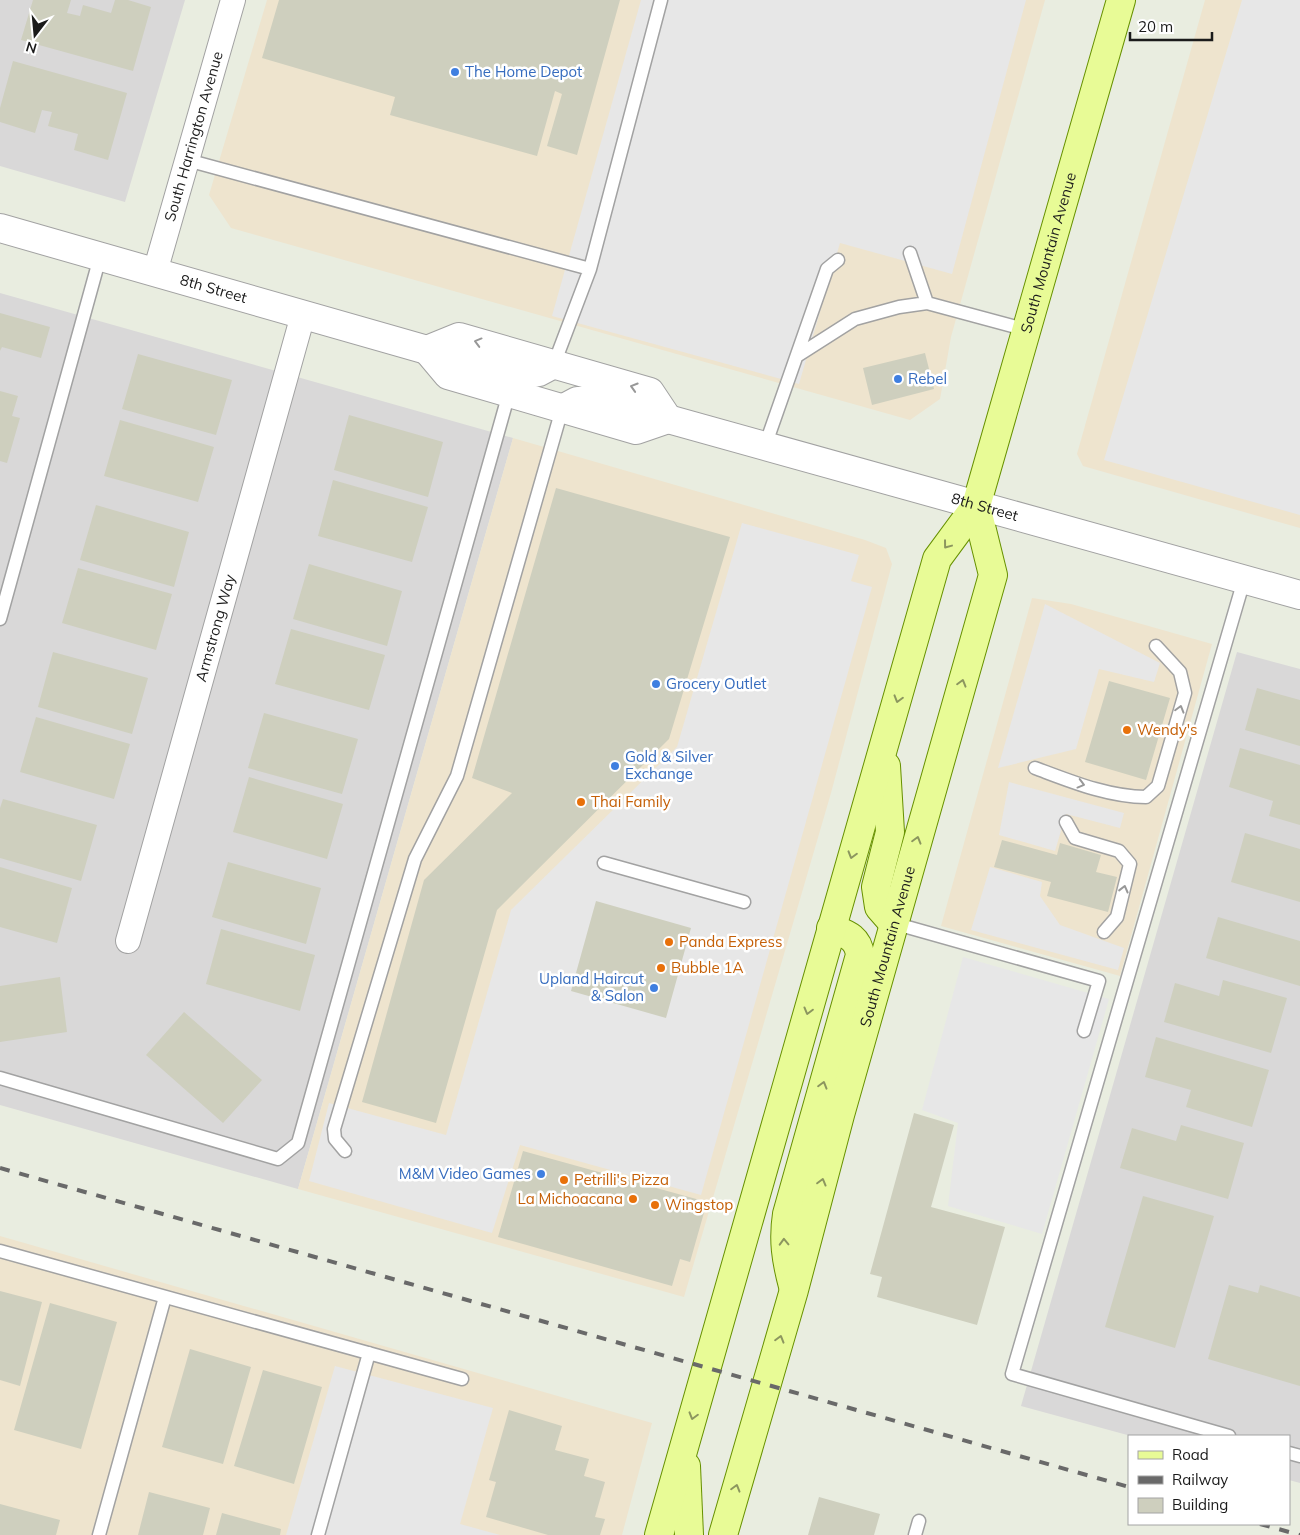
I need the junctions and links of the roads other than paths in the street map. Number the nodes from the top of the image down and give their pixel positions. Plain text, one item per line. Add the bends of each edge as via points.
1 (233, 0) edge
2 (661, 0) edge
3 (1121, 0) edge
4 (187, 160) junction
5 (0, 228) edge
6 (910, 253) dead end
7 (100, 257) junction
8 (838, 260) dead end
9 (590, 270) junction
10 (155, 272) junction
11 (927, 303) junction
12 (303, 315) junction
13 (1027, 330) junction
14 (427, 350) junction
15 (797, 356) junction
16 (554, 364) junction
17 (509, 393) junction
18 (562, 409) junction
19 (668, 419) junction
20 (765, 446) junction
21 (976, 506) junction
22 (1244, 580) junction
23 (1300, 595) edge
24 (0, 618) edge
25 (1156, 646) dead end
26 (884, 747) junction
27 (1035, 768) dead end
28 (1066, 822) dead end
29 (604, 863) dead end
30 (744, 902) dead end
31 (893, 923) junction
32 (831, 928) junction
33 (1104, 932) dead end
34 (128, 941) dead end
35 (1084, 1031) dead end
36 (0, 1078) edge
37 (345, 1151) dead end
38 (0, 1251) edge
39 (794, 1290) junction
40 (165, 1297) junction
41 (369, 1353) junction
42 (462, 1379) dead end
43 (1226, 1435) edge
44 (684, 1447) junction
45 (919, 1520) dead end
46 (99, 1535) edge
47 (318, 1535) edge
48 (659, 1535) edge
49 (689, 1535) edge
50 (723, 1535) edge
51 (915, 1535) edge

1 - 4 street, South Harrington Avenue
2 - 9 lane
3 - 13 main road, South Mountain Avenue
4 - 9 lane
4 - 10 street, South Harrington Avenue
5 - 7 street, 8th Street
6 - 11 lane
7 - 10 street, 8th Street
7 - 24 lane
8 - 15 lane via 827,269
9 - 16 lane
10 - 12 street, 8th Street
11 - 13 lane
11 - 15 lane via 855,319
12 - 14 street, 8th Street
12 - 34 street, Armstrong Way
13 - 21 main road, South Mountain Avenue
14 - 16 street via 459,337
14 - 17 street via 448,375
15 - 20 lane
19 -> 16 street via 650,392
17 - 18 street
17 - 36 lane via 298,1143 278,1158
18 - 19 street via 636,430
18 - 37 lane via 456,776 415,859 334,1128 335,1139
19 - 20 street, 8th Street
20 - 21 street, 8th Street
21 - 22 street, 8th Street
21 -> 26 main road, South Mountain Avenue via 937,559
31 -> 21 main road, South Mountain Avenue via 992,575
22 - 23 street, 8th Street
22 - 43 lane via 1012,1374
27 -> 25 lane via 1128,797 1146,797 1158,786 1185,693 1180,672
26 - 31 main road via 890,832 876,887 879,907
26 -> 32 main road, South Mountain Avenue
33 -> 28 lane via 1117,917 1130,864 1119,851 1075,838
29 - 30 lane
31 - 35 lane via 1099,981
39 -> 31 main road, South Mountain Avenue
39 -> 32 main road via 783,1236 787,1214 860,955 854,938
32 -> 44 main road, South Mountain Avenue
38 - 40 lane
50 -> 39 main road, South Mountain Avenue
40 - 41 lane
40 - 46 lane
41 - 42 lane
41 - 47 lane
44 - 48 main road, South Mountain Avenue
44 - 49 main road
45 - 51 lane

